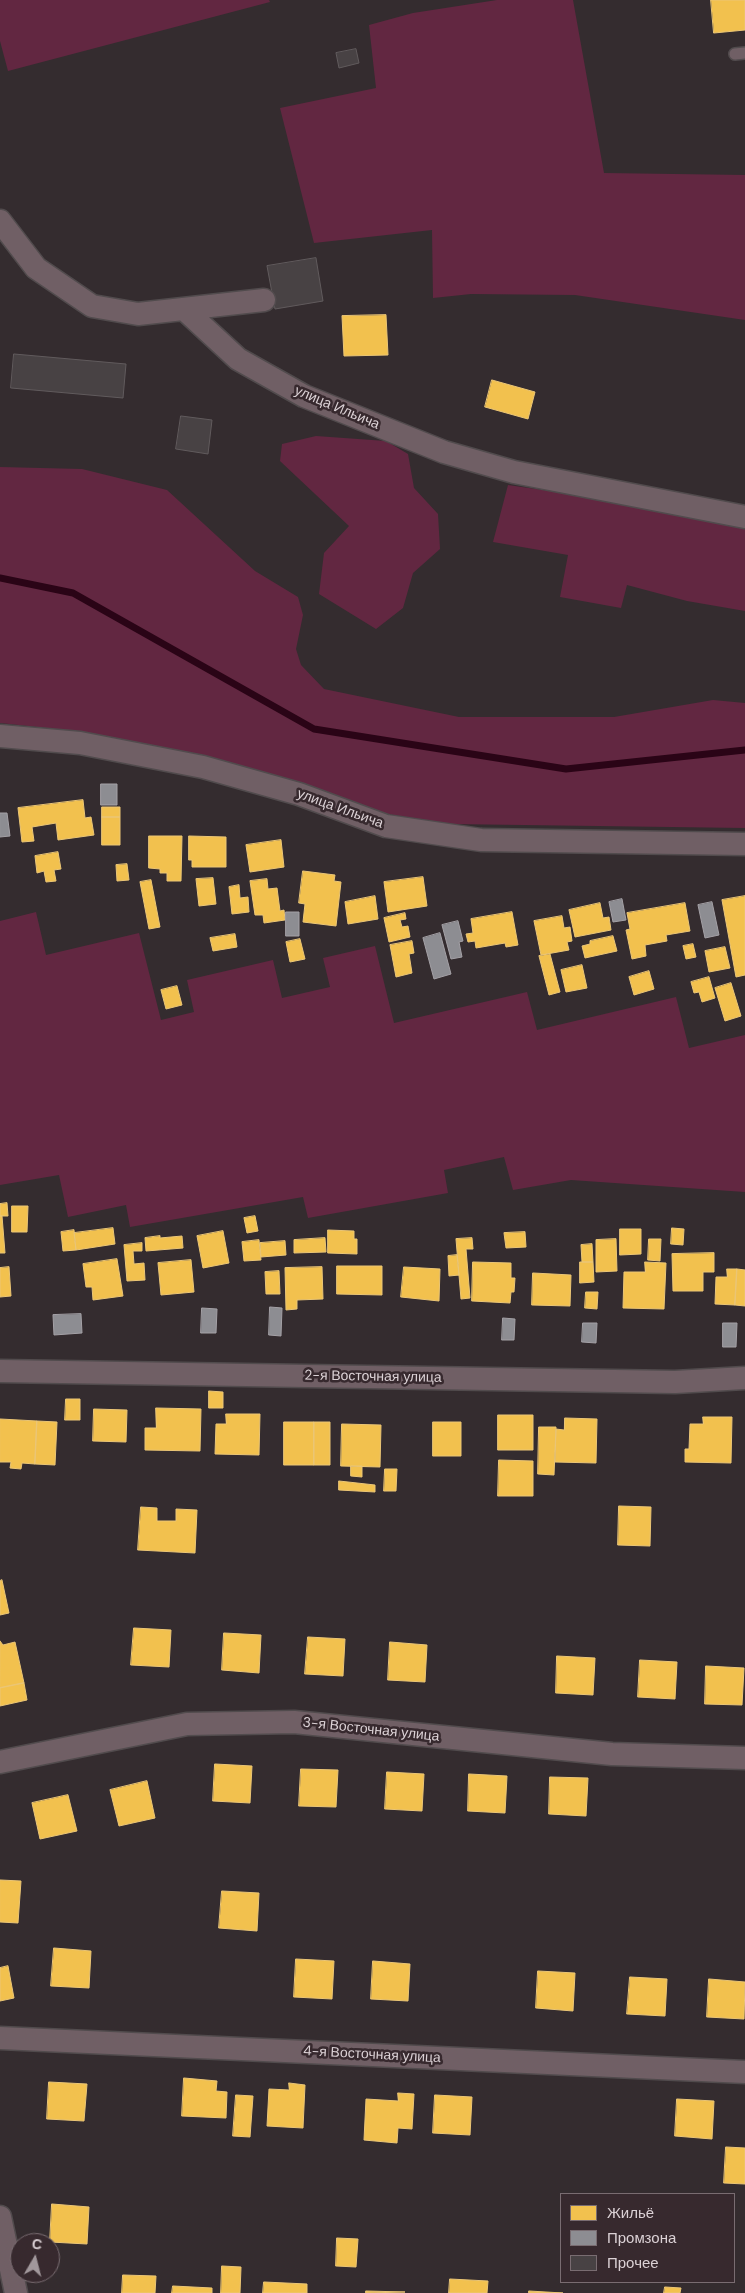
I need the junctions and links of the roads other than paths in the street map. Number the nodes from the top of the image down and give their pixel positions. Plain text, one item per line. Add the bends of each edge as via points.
1 (0, 221) edge
2 (264, 300) dead end
3 (184, 309) junction
4 (745, 518) edge
5 (0, 736) edge
6 (745, 844) edge
7 (0, 1371) edge
8 (745, 1378) edge
9 (745, 1758) edge
10 (0, 1762) edge
11 (0, 2038) edge
12 (745, 2072) edge
13 (0, 2217) edge
14 (16, 2293) edge

1 - 3 street via 36,268 92,306 138,314
2 - 3 street
3 - 4 street, улица Ильича via 238,359 304,396 444,452 514,472
5 - 6 street, улица Ильича via 80,743 203,767 299,794 386,826 481,840
7 - 8 street, 2-я Восточная улица via 675,1382
9 - 10 street, 3-я Восточная улица via 612,1754 294,1722 187,1724
11 - 12 street, 4-я Восточная улица
13 - 14 street

